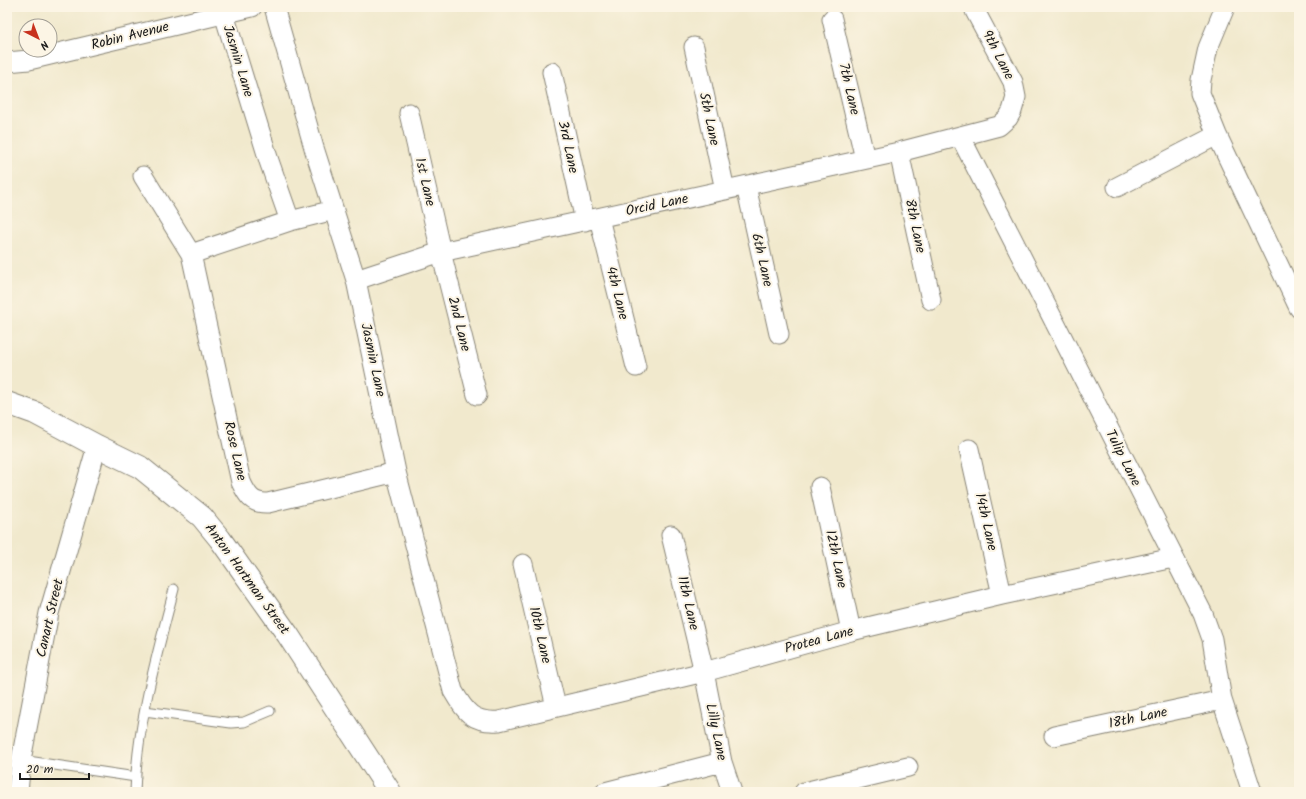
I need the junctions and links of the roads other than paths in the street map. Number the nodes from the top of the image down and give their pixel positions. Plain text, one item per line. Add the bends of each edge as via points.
1 (252, 7) edge
2 (274, 7) edge
3 (1225, 7) edge
4 (975, 11) dead end
5 (224, 14) junction
6 (832, 19) dead end
7 (694, 48) dead end
8 (7, 62) edge
9 (552, 72) dead end
10 (409, 113) dead end
11 (1217, 135) junction
12 (960, 136) junction
13 (899, 152) junction
14 (865, 159) junction
15 (143, 176) dead end
16 (746, 186) junction
17 (1118, 187) dead end
18 (725, 190) junction
19 (334, 210) junction
20 (592, 220) junction
21 (290, 221) junction
22 (441, 252) junction
23 (191, 254) junction
24 (356, 280) junction
25 (931, 300) dead end
26 (1299, 308) edge
27 (779, 334) dead end
28 (636, 367) dead end
29 (476, 395) dead end
30 (7, 403) edge
31 (96, 446) junction
32 (969, 449) dead end
33 (396, 472) junction
34 (820, 487) dead end
35 (671, 534) dead end
36 (1173, 558) junction
37 (523, 564) dead end
38 (174, 589) dead end
39 (1002, 595) junction
40 (851, 631) junction
41 (704, 672) junction
42 (1222, 700) junction
43 (556, 707) junction
44 (145, 711) junction
45 (270, 711) dead end
46 (467, 712) joint
47 (1054, 736) dead end
48 (21, 760) junction
49 (722, 762) junction
50 (908, 767) dead end
51 (136, 777) junction
52 (18, 792) edge
53 (135, 792) edge
54 (390, 792) edge
55 (605, 792) edge
56 (732, 792) edge
57 (804, 792) edge
58 (1252, 792) edge

1 - 5 street, Robin Avenue
2 - 19 street, Jasmin Lane
3 - 11 street via 1208,48 1200,93
4 - 12 street, 9th Lane via 1013,82 1016,97 1008,118 999,126
5 - 8 street, Robin Avenue via 29,60
5 - 21 street, Jasmin Lane
6 - 14 street, 7th Lane
7 - 18 street, 5th Lane
9 - 20 street, 3rd Lane
10 - 22 street, 1st Lane
11 - 17 street
11 - 26 street
12 - 13 street, Orcid Lane
12 - 36 street, Tulip Lane
13 - 14 street, Orcid Lane
13 - 25 street, 8th Lane
14 - 16 street, Orcid Lane
15 - 23 street, Rose Lane
16 - 18 street, Orcid Lane
16 - 27 street, 6th Lane
18 - 20 street, Orcid Lane
19 - 21 street
19 - 24 street, Jasmin Lane
20 - 22 street, Orcid Lane
20 - 28 street, 4th Lane
21 - 23 street
22 - 24 street, Orcid Lane
22 - 29 street, 2nd Lane
23 - 33 street, Rose Lane via 241,482 250,498 255,502 268,503
24 - 33 street, Jasmin Lane
30 - 31 street, Anton Hartman Street via 35,413
31 - 48 street, Canart Street via 49,613
31 - 54 street, Anton Hartman Street via 140,467 202,518 220,539 288,635
32 - 39 street, 14th Lane
33 - 46 street, Jasmin Lane via 453,691
34 - 40 street, 12th Lane
35 - 41 street, 11th Lane
36 - 39 street, Protea Lane
36 - 42 street, Tulip Lane via 1203,614 1212,639
37 - 43 street, 10th Lane
38 - 44 lane
39 - 40 street, Protea Lane
40 - 41 street, Protea Lane
41 - 43 street, Protea Lane
41 - 49 street, Lilly Lane
42 - 47 street, 18th Lane
42 - 58 street, Tulip Lane
43 - 46 street, Protea Lane via 490,722 480,720
44 - 45 lane via 231,723 244,722
44 - 51 lane
48 - 51 lane
48 - 52 street, Canart Street
49 - 55 street
49 - 56 street, Lilly Lane
50 - 57 street
51 - 53 lane

